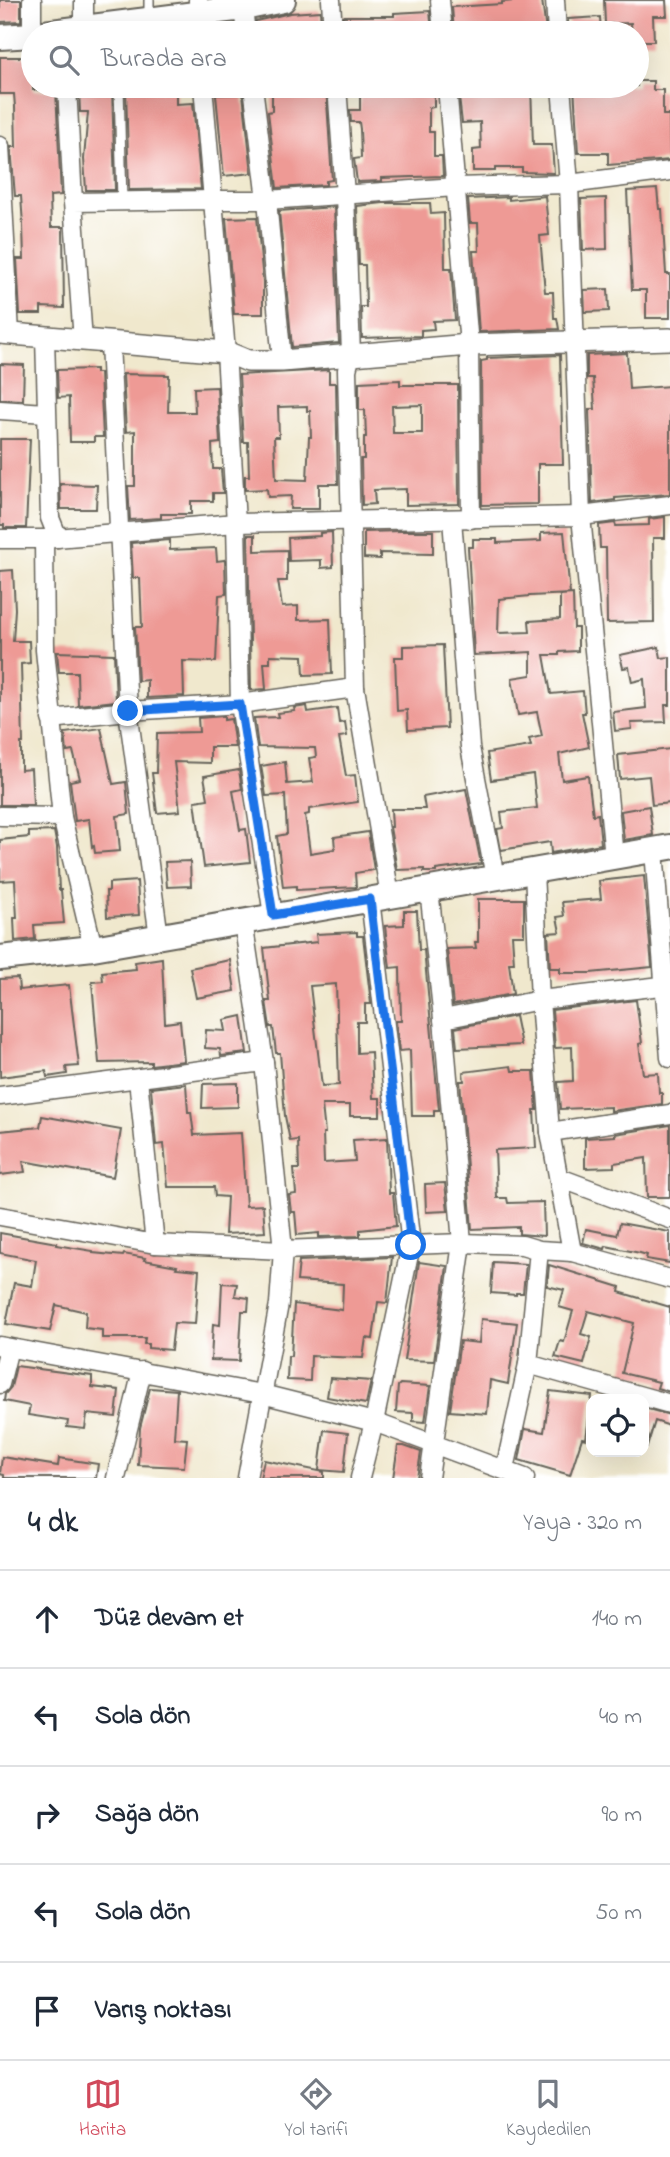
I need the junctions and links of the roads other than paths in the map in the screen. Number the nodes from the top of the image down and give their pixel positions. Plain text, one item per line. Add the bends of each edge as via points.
1 (32, 0) edge
2 (84, 0) edge
3 (283, 0) edge
4 (331, 0) edge
5 (440, 0) edge
6 (555, 0) edge
7 (243, 8) junction
8 (149, 10) edge
9 (198, 15) edge
10 (33, 21) edge
11 (70, 21) edge
12 (127, 21) edge
13 (245, 21) edge
14 (332, 21) edge
15 (442, 21) edge
16 (556, 21) edge
17 (21, 36) edge
18 (0, 37) edge
19 (68, 98) edge
20 (119, 98) edge
21 (204, 98) edge
22 (254, 98) edge
23 (338, 98) edge
24 (448, 98) edge
25 (562, 98) edge
26 (0, 146) edge
27 (670, 171) edge
28 (569, 184) junction
29 (456, 187) junction
30 (345, 195) junction
31 (213, 200) junction
32 (267, 200) junction
33 (73, 202) junction
34 (122, 202) junction
35 (5, 333) edge
36 (46, 337) junction
37 (670, 339) edge
38 (83, 341) junction
39 (574, 341) junction
40 (110, 343) junction
41 (469, 345) junction
42 (226, 352) junction
43 (351, 354) junction
44 (282, 361) junction
45 (0, 410) edge
46 (46, 413) junction
47 (670, 505) edge
48 (581, 516) junction
49 (452, 519) junction
50 (471, 519) junction
51 (349, 520) junction
52 (236, 523) junction
53 (119, 534) junction
54 (0, 539) edge
55 (51, 539) junction
56 (355, 688) junction
57 (240, 704) junction
58 (128, 711) junction
59 (51, 719) junction
60 (0, 816) edge
61 (62, 817) junction
62 (662, 849) edge
63 (614, 857) junction
64 (534, 870) junction
65 (495, 877) junction
66 (429, 889) junction
67 (380, 897) junction
68 (273, 915) junction
69 (243, 920) junction
70 (159, 937) junction
71 (93, 948) junction
72 (0, 958) edge
73 (667, 986) edge
74 (540, 1000) junction
75 (443, 1018) junction
76 (670, 1058) edge
77 (264, 1062) junction
78 (138, 1079) junction
79 (0, 1096) edge
80 (670, 1114) edge
81 (550, 1132) junction
82 (559, 1178) junction
83 (0, 1216) edge
84 (670, 1219) edge
85 (461, 1243) junction
86 (155, 1244) junction
87 (411, 1245) junction
88 (284, 1250) junction
89 (539, 1250) junction
90 (572, 1252) junction
91 (670, 1279) edge
92 (5, 1347) edge
93 (528, 1364) junction
94 (142, 1371) junction
95 (0, 1384) edge
96 (262, 1394) junction
97 (670, 1404) edge
98 (374, 1422) junction
99 (434, 1446) junction
100 (505, 1469) junction
101 (116, 1478) edge
102 (247, 1478) edge
103 (360, 1478) edge
104 (429, 1478) edge
105 (525, 1478) edge

1 - 10 street
2 - 11 street
3 - 7 main road
4 - 14 street
5 - 15 street
6 - 16 street
7 - 9 main road
7 - 13 street
8 - 9 main road
8 - 12 main road
17 - 18 main road
19 - 33 street
20 - 34 lane
21 - 31 street
22 - 32 street
23 - 30 street
24 - 29 street
25 - 28 street
26 - 35 street
27 - 28 street
28 - 29 street
28 - 39 street
29 - 30 street
29 - 41 street
30 - 32 street
30 - 43 street
31 - 32 street
31 - 34 street
31 - 42 street
32 - 44 street
33 - 34 street
33 - 38 street
35 - 36 street
36 - 38 street
36 - 46 street
37 - 39 street
38 - 40 street
39 - 41 street
39 - 48 street
40 - 42 street
40 - 53 street
41 - 43 street
41 - 50 street
42 - 44 street via 248,361
42 - 52 street
43 - 44 street
43 - 51 street via 347,370
45 - 46 street
46 - 55 street
47 - 48 street
48 - 50 street
48 - 63 street
49 - 50 street
49 - 51 street
49 - 65 street via 470,747
51 - 52 street
51 - 56 street
52 - 53 street
52 - 57 street
53 - 55 street
53 - 58 street
54 - 55 street
55 - 59 street via 45,650
56 - 57 street
56 - 67 street
57 - 58 street
57 - 68 street
58 - 59 street
58 - 70 street
59 - 61 street
60 - 61 street
61 - 71 street
62 - 63 main road
62 - 73 street
63 - 64 main road
64 - 65 main road
64 - 74 street
65 - 66 main road
66 - 67 main road
66 - 75 street
67 - 68 main road
67 - 87 street
68 - 69 main road
69 - 70 main road
69 - 77 street
70 - 71 main road
71 - 72 main road
73 - 74 street
73 - 76 street
74 - 75 street
74 - 81 street
75 - 85 street
77 - 78 street
77 - 88 street
78 - 79 street
78 - 86 street
80 - 81 street
81 - 82 street
82 - 84 street
82 - 90 street
83 - 86 street
85 - 87 street
85 - 89 street via 523,1245
85 - 99 street
86 - 88 street
87 - 88 street
87 - 98 street
88 - 96 street
89 - 90 street
89 - 93 street
90 - 91 street
92 - 94 street
92 - 95 street
93 - 97 street
93 - 100 street
94 - 96 street
94 - 101 street
96 - 98 street
96 - 102 street
98 - 99 street
98 - 103 street
99 - 100 street
99 - 104 street
100 - 105 street

